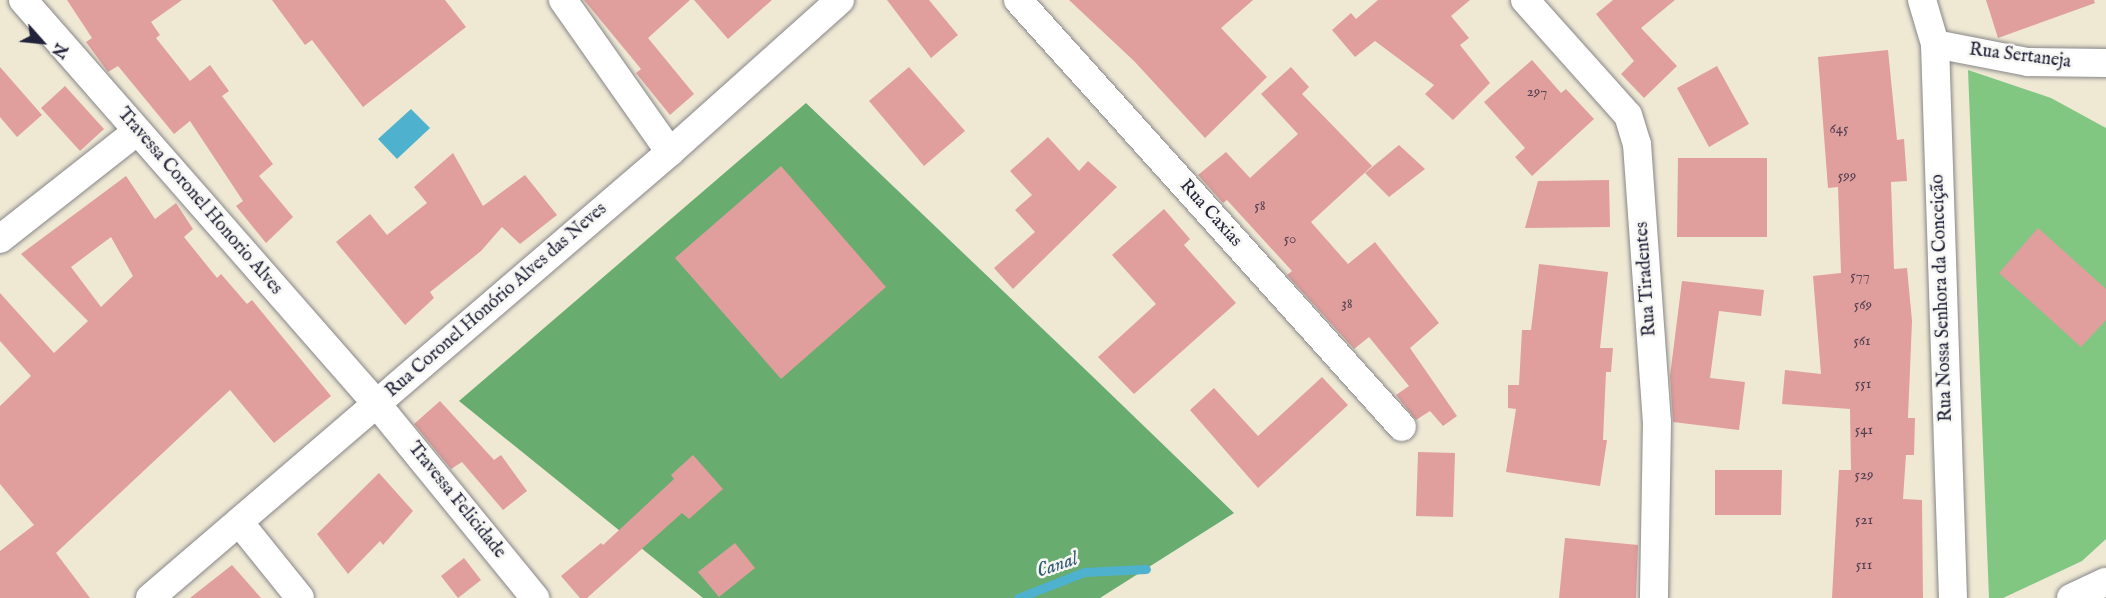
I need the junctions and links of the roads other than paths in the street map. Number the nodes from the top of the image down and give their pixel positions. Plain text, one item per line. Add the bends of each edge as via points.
1 (23, 0) edge
2 (563, 0) edge
3 (840, 0) edge
4 (1018, 0) edge
5 (1525, 0) edge
6 (1922, 0) edge
7 (1935, 44) junction
8 (2100, 70) edge
9 (136, 131) junction
10 (670, 152) junction
11 (0, 239) edge
12 (376, 403) junction
13 (1402, 427) dead end
14 (239, 522) junction
15 (2106, 582) edge
16 (150, 598) edge
17 (300, 598) edge
18 (535, 598) edge
19 (1654, 598) edge
20 (1953, 598) edge
21 (2071, 598) edge

1 - 9 street, Travessa Coronel Honorio Alves
2 - 10 street
3 - 10 street, Rua Coronel Honório Alves das Neves
4 - 13 street, Rua Caxias
5 - 19 street, Rua Tiradentes via 1628,115 1637,144 1657,422
6 - 7 street, Rua Nossa Senhora da Conceição
7 - 8 street, Rua Sertaneja via 2028,62
7 - 20 street, Rua Nossa Senhora da Conceição
9 - 11 street
9 - 12 street, Travessa Coronel Honorio Alves
10 - 12 street, Rua Coronel Honório Alves das Neves
12 - 14 street, Rua Coronel Honório Alves das Neves
12 - 18 street, Travessa Felicidade
14 - 16 street, Rua Coronel Honório Alves das Neves
14 - 17 street
15 - 21 street

